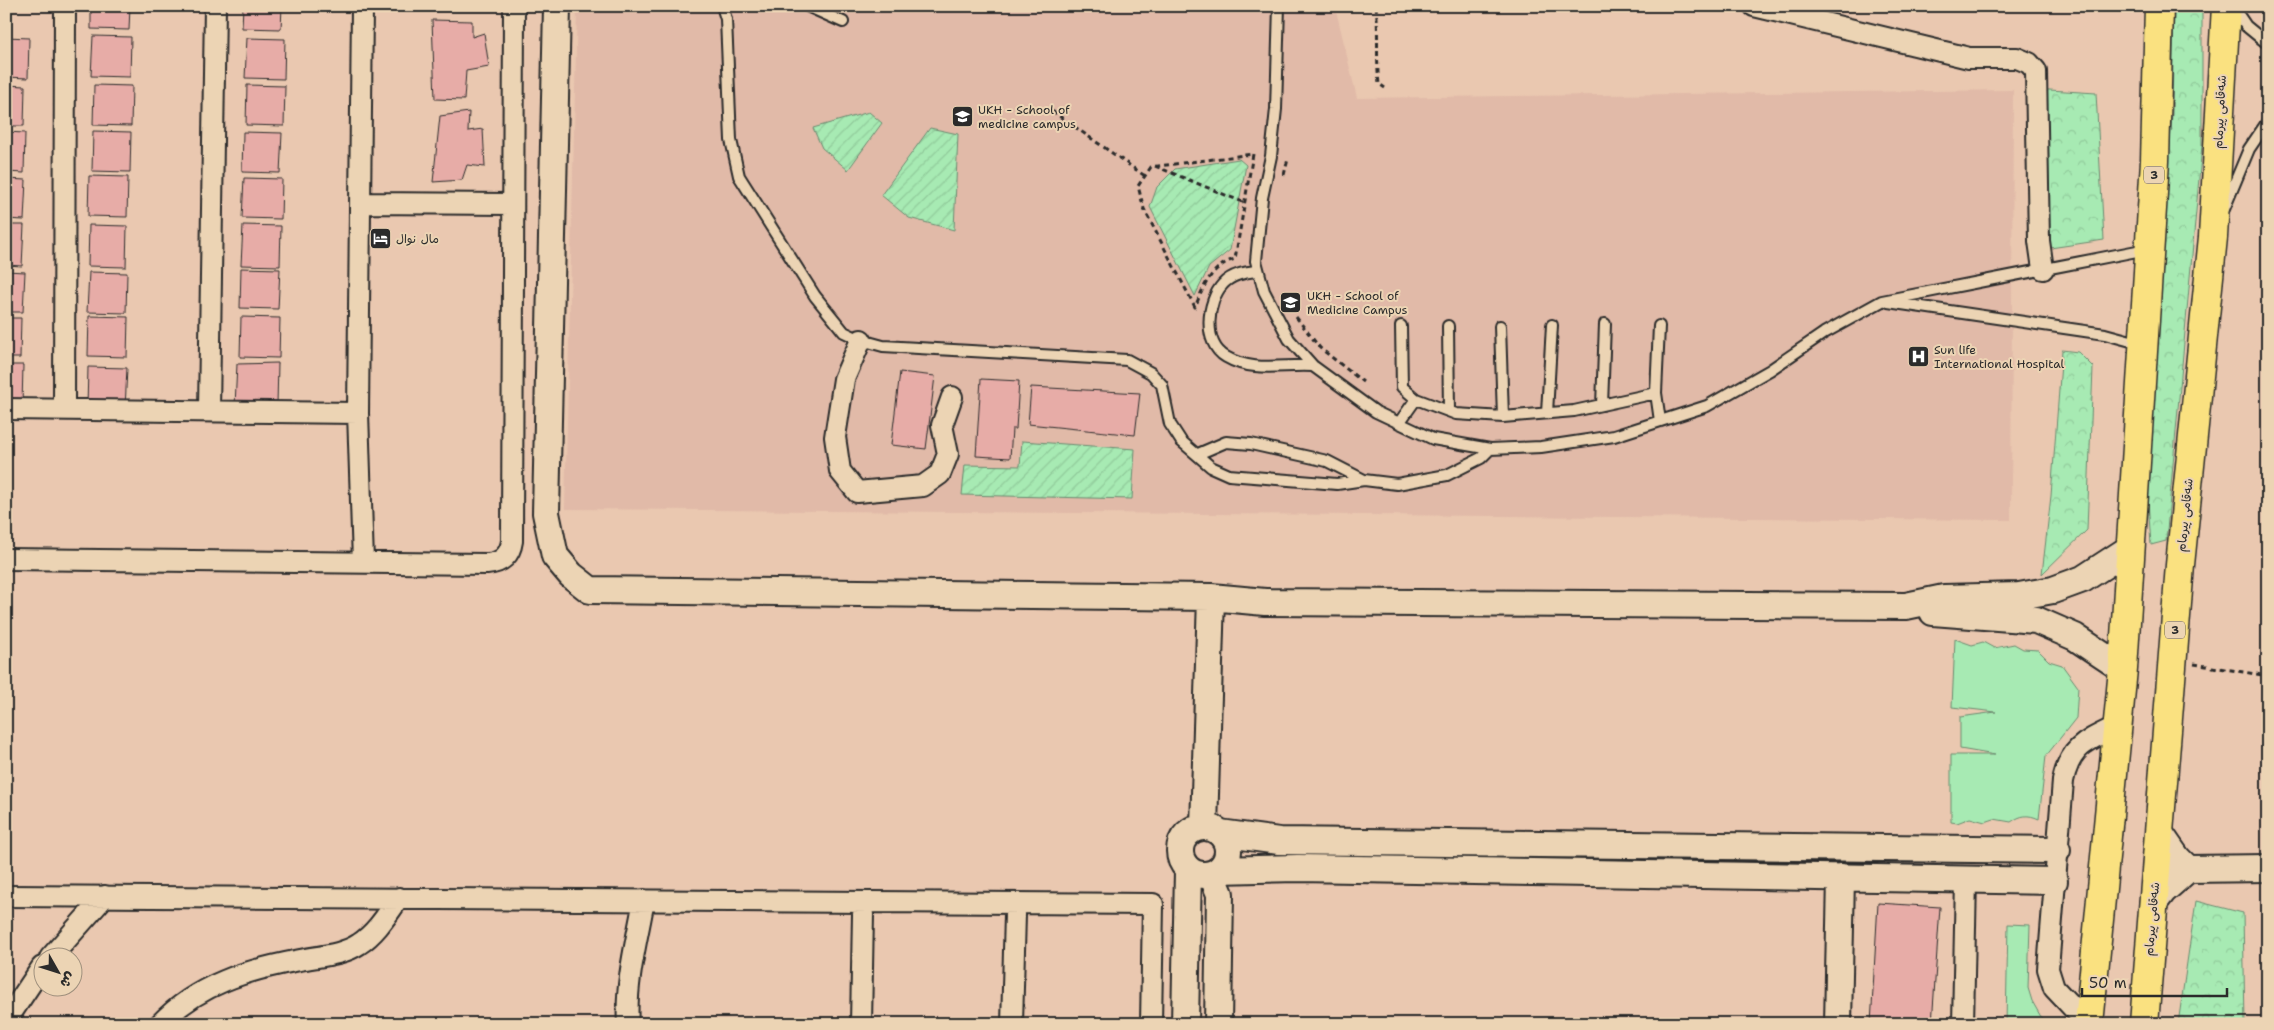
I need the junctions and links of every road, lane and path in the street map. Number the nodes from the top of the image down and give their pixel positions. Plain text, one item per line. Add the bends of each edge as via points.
1 (65, 6) edge
2 (214, 6) edge
3 (362, 6) edge
4 (514, 6) edge
5 (557, 6) edge
6 (722, 6) edge
7 (807, 6) edge
8 (1279, 6) edge
9 (1376, 6) edge
10 (1754, 6) edge
11 (2159, 6) edge
12 (2226, 6) edge
13 (2232, 6) edge
14 (2268, 6) edge
15 (2268, 16) edge
16 (843, 22) dead end
17 (2268, 44) edge
18 (1385, 88) dead end
19 (1052, 111) dead end
20 (2268, 121) edge
21 (1288, 159) dead end
22 (1155, 166) junction
23 (1145, 176) junction
24 (1283, 178) dead end
25 (361, 202) junction
26 (1245, 203) junction
27 (512, 204) junction
28 (2213, 237) junction
29 (2148, 249) junction
30 (2043, 269) junction
31 (1258, 271) junction
32 (1882, 301) junction
33 (1293, 314) dead end
34 (1606, 324) dead end
35 (1401, 326) dead end
36 (1448, 326) dead end
37 (1500, 326) dead end
38 (1552, 326) dead end
39 (1659, 326) dead end
40 (861, 340) junction
41 (2142, 344) junction
42 (1312, 366) junction
43 (1364, 382) dead end
44 (1656, 393) junction
45 (952, 397) dead end
46 (1416, 399) junction
47 (1602, 405) junction
48 (6, 409) edge
49 (64, 409) junction
50 (209, 411) junction
51 (1449, 412) junction
52 (358, 413) junction
53 (1547, 413) junction
54 (1503, 417) junction
55 (1660, 421) junction
56 (1399, 423) junction
57 (1490, 449) junction
58 (1198, 454) junction
59 (1364, 480) junction
60 (2129, 549) junction
61 (6, 559) edge
62 (363, 561) junction
63 (1211, 597) junction
64 (1906, 606) junction
65 (2201, 664) dead end
66 (2123, 669) junction
67 (2268, 676) edge
68 (2116, 726) junction
69 (1212, 830) junction
70 (2159, 832) junction
71 (1748, 846) junction
72 (1966, 848) junction
73 (2057, 850) junction
74 (2268, 868) edge
75 (2188, 869) junction
76 (1207, 872) junction
77 (1746, 875) junction
78 (1841, 877) junction
79 (1966, 879) junction
80 (2054, 881) junction
81 (6, 896) edge
82 (105, 896) junction
83 (399, 898) junction
84 (644, 900) junction
85 (2153, 904) junction
86 (863, 914) dead end
87 (1015, 914) dead end
88 (59, 948) edge
89 (32, 982) edge
90 (7, 1024) edge
91 (160, 1024) edge
92 (628, 1024) edge
93 (861, 1024) edge
94 (1012, 1024) edge
95 (1151, 1024) edge
96 (1185, 1024) edge
97 (1218, 1024) edge
98 (1838, 1024) edge
99 (1963, 1024) edge
100 (2089, 1024) edge
101 (2144, 1024) edge

1 - 49 street
2 - 50 street
3 - 25 street
4 - 27 street
5 - 63 street via 546,513 555,556 570,576 590,590
6 - 40 lane via 726,19 731,140 739,176 815,296 844,332
7 - 16 lane
8 - 31 lane via 1276,109 1262,198 1256,261
9 - 18 path via 1378,75 1379,84
10 - 30 street via 1969,58 2017,58 2029,63 2036,71 2039,241
11 - 29 highway, 3 via 2155,161
12 - 28 highway, شەقامی پیرمام / 3
13 - 17 lane via 2246,26
14 - 15 lane
19 - 23 path
20 - 28 lane via 2249,149
21 - 24 path
22 - 23 path
22 - 26 path
22 - 26 path via 1253,154
23 - 26 path via 1138,186 1144,209 1195,307 1208,276 1235,259
25 - 27 street
25 - 52 street
27 - 62 street via 511,547 505,557 494,563
28 - 70 highway, شەقامی پیرمام / 3 via 2180,564
29 - 30 lane
29 - 41 highway, 3
30 - 32 lane
31 - 42 lane via 1270,307 1289,339
31 - 42 lane via 1240,273 1222,284 1209,322 1218,349 1224,356 1258,368 1290,364
32 - 41 lane via 2105,334
32 - 55 lane via 1707,406
33 - 43 path via 1320,348
34 - 47 lane
35 - 46 lane via 1402,387
36 - 51 lane
37 - 54 lane
38 - 53 lane
39 - 44 lane
40 - 45 street via 844,379 834,437 840,471 857,492 923,486 940,474 948,454 942,425
40 - 58 lane via 883,346 1127,360 1151,373 1162,385 1170,424 1181,441
41 - 60 highway, 3
42 - 56 lane via 1376,412
44 - 47 lane
44 - 55 lane
46 - 51 lane
46 - 56 lane
47 - 53 lane
48 - 49 street
49 - 50 street
50 - 52 street
51 - 54 lane
52 - 62 street
53 - 54 lane
55 - 57 lane via 1614,436 1541,447
56 - 57 lane via 1433,439
57 - 59 lane via 1481,458 1447,474 1397,484
58 - 59 lane via 1211,467 1229,474 1337,484
58 - 59 lane via 1226,442 1251,444 1328,460
60 - 64 street via 2083,579 2053,590 2019,596 1944,598
60 - 66 highway, 3
61 - 62 street
63 - 64 street via 1265,602
63 - 69 street
64 - 66 street via 1944,614 2036,620 2075,636
65 - 67 path
66 - 68 highway, 3
68 - 73 street via 2085,742 2066,764
68 - 100 highway, 3
69 - 71 street via 1279,841
69 - 76 street via 1225,840 1228,856
69 - 76 street via 1189,833 1180,847 1183,863
70 - 75 street
70 - 85 highway, شەقامی پیرمام / 3
71 - 72 street
71 - 77 street
72 - 73 street
72 - 79 street
73 - 80 street
74 - 75 street
75 - 85 street
76 - 77 street via 1288,868
76 - 96 street
76 - 97 street via 1220,894
77 - 78 street
78 - 79 street
78 - 98 street
79 - 80 street
79 - 99 street
80 - 100 street via 2048,958 2050,979 2067,1004
81 - 82 street
82 - 83 street
82 - 88 street
83 - 84 street
83 - 91 street via 372,934 357,946 250,971 219,982 176,1007
84 - 92 street via 633,962
84 - 95 street via 1153,904
85 - 101 highway, شەقامی پیرمام / 3
86 - 93 street
87 - 94 street
89 - 90 street

